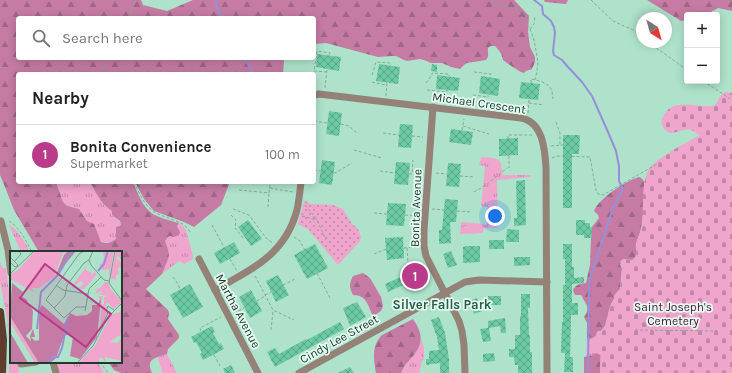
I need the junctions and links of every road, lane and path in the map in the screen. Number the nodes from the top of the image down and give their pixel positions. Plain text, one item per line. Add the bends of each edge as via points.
1 (135, 0) edge
2 (492, 0) edge
3 (591, 0) edge
4 (129, 16) edge
5 (535, 16) dead end
6 (530, 29) junction
7 (636, 32) edge
8 (656, 48) edge
9 (316, 56) edge
10 (329, 56) dead end
11 (107, 60) edge
12 (315, 60) edge
13 (389, 65) dead end
14 (684, 68) edge
15 (327, 69) dead end
16 (102, 72) edge
17 (327, 72) junction
18 (474, 72) dead end
19 (372, 75) dead end
20 (449, 76) dead end
21 (490, 78) dead end
22 (534, 80) junction
23 (372, 82) dead end
24 (426, 83) dead end
25 (530, 83) dead end
26 (708, 84) edge
27 (427, 90) dead end
28 (447, 90) dead end
29 (488, 94) dead end
30 (316, 95) edge
31 (324, 95) junction
32 (473, 95) dead end
33 (529, 99) dead end
34 (553, 99) dead end
35 (732, 100) edge
36 (385, 102) junction
37 (528, 103) junction
38 (544, 105) dead end
39 (433, 107) junction
40 (466, 111) junction
41 (527, 119) junction
42 (316, 121) edge
43 (327, 122) dead end
44 (556, 122) dead end
45 (341, 124) dead end
46 (463, 126) junction
47 (462, 130) dead end
48 (357, 133) dead end
49 (383, 134) dead end
50 (489, 134) dead end
51 (399, 135) dead end
52 (540, 135) junction
53 (412, 136) dead end
54 (430, 137) junction
55 (508, 139) dead end
56 (543, 147) junction
57 (354, 150) dead end
58 (509, 156) dead end
59 (382, 158) dead end
60 (413, 160) dead end
61 (545, 161) junction
62 (352, 163) dead end
63 (657, 164) dead end
64 (316, 170) edge
65 (320, 171) dead end
66 (380, 171) dead end
67 (428, 172) junction
68 (334, 173) dead end
69 (396, 173) dead end
70 (409, 174) dead end
71 (447, 174) dead end
72 (460, 176) dead end
73 (475, 177) dead end
74 (135, 184) edge
75 (301, 184) edge
76 (270, 185) dead end
77 (270, 188) junction
78 (239, 190) dead end
79 (474, 192) dead end
80 (269, 193) junction
81 (299, 196) junction
82 (268, 207) dead end
83 (425, 208) junction
84 (233, 209) dead end
85 (444, 210) dead end
86 (457, 211) dead end
87 (472, 212) dead end
88 (374, 213) dead end
89 (295, 214) junction
90 (387, 214) dead end
91 (231, 215) dead end
92 (405, 215) dead end
93 (425, 217) junction
94 (317, 220) junction
95 (0, 222) edge
96 (212, 225) dead end
97 (258, 227) junction
98 (255, 229) dead end
99 (190, 232) dead end
100 (287, 234) junction
101 (244, 237) dead end
102 (326, 240) dead end
103 (279, 246) junction
104 (424, 246) junction
105 (224, 247) dead end
106 (407, 247) junction
107 (404, 248) dead end
108 (386, 249) dead end
109 (305, 250) dead end
110 (31, 251) edge
111 (374, 254) dead end
112 (199, 259) dead end
113 (230, 259) dead end
114 (408, 263) dead end
115 (10, 265) edge
116 (251, 269) junction
117 (317, 273) dead end
118 (240, 276) junction
119 (173, 277) dead end
120 (295, 279) dead end
121 (546, 282) junction
122 (283, 285) dead end
123 (180, 289) dead end
124 (215, 290) junction
125 (271, 292) dead end
126 (445, 293) junction
127 (265, 296) junction
128 (330, 298) dead end
129 (257, 301) dead end
130 (244, 308) dead end
131 (273, 310) junction
132 (0, 312) edge
133 (228, 315) junction
134 (294, 320) dead end
135 (271, 330) dead end
136 (635, 330) dead end
137 (201, 331) dead end
138 (713, 331) dead end
139 (214, 355) dead end
140 (53, 363) edge
141 (101, 363) edge
142 (220, 366) dead end
143 (2, 373) edge
144 (56, 373) edge
145 (108, 373) edge
146 (258, 373) edge
147 (299, 373) edge
148 (465, 373) edge
149 (547, 373) edge

1 - 4 path
2 - 6 path via 516,10
3 - 7 path via 612,21
5 - 6 path
6 - 22 path via 538,62
8 - 14 path
9 - 10 path via 317,51 330,53
11 - 16 path
12 - 17 path via 314,70
13 - 19 path via 390,63 376,62
15 - 17 path
17 - 31 path
18 - 21 path via 491,74
20 - 24 path via 432,73
22 - 25 path via 531,79
22 - 34 path via 551,88
23 - 36 path via 387,84
26 - 35 path
27 - 28 path
29 - 32 path via 488,97
30 - 31 street, Michael Crescent
31 - 36 street, Michael Crescent
33 - 37 path
36 - 39 street, Michael Crescent
37 - 38 path
37 - 41 path
39 - 40 street, Michael Crescent
39 - 54 street, Bonita Avenue
40 - 41 street, Michael Crescent
40 - 46 path
41 - 52 street, Michael Crescent
42 - 43 path
44 - 56 path via 562,145
45 - 48 path via 349,126
46 - 47 path
46 - 50 path
49 - 51 path
52 - 55 path via 508,135
52 - 56 street, Michael Crescent
53 - 54 path
54 - 67 street, Bonita Avenue
56 - 61 street, Michael Crescent
57 - 59 path
58 - 79 path via 508,168
60 - 70 path via 412,174
61 - 63 path via 557,156 590,157 596,190 598,194 603,195
61 - 121 street, Michael Crescent
62 - 68 path
64 - 65 path
66 - 69 path
67 - 71 path
67 - 83 street, Bonita Avenue
72 - 73 path
74 - 99 path via 150,209 183,224
75 - 81 street
76 - 77 path
77 - 80 path
77 - 81 path
78 - 80 path
80 - 82 path
81 - 89 street
81 - 94 path
83 - 85 path
83 - 93 street, Bonita Avenue
84 - 97 path via 249,215
86 - 87 path
88 - 90 path
89 - 94 path
89 - 100 street
91 - 101 path via 236,220 236,228
92 - 93 path
93 - 104 street, Bonita Avenue
94 - 102 path
95 - 110 path via 7,221 16,227
95 - 115 street
96 - 105 path
97 - 98 path
97 - 103 path via 266,238
100 - 103 street
100 - 109 path via 299,240
103 - 116 street
104 - 106 path
104 - 126 street, Bonita Avenue via 426,256
106 - 107 path
106 - 114 path
108 - 111 path
112 - 124 street, Martha Avenue
113 - 118 path
116 - 118 street
116 - 127 path
117 - 128 path
118 - 124 street
119 - 123 path
120 - 122 path
121 - 126 street, Cindy Lee Street via 473,281
121 - 149 street, Michael Crescent
124 - 133 street, Martha Avenue
125 - 127 path
126 - 147 street, Cindy Lee Street
126 - 148 street, Bonita Avenue via 463,334
127 - 129 path
127 - 131 path
130 - 133 path
131 - 134 path
131 - 135 path
132 - 143 main road via 3,340
133 - 137 path via 200,328
133 - 146 street, Martha Avenue
136 - 138 path
139 - 142 path
140 - 144 street
141 - 145 path

